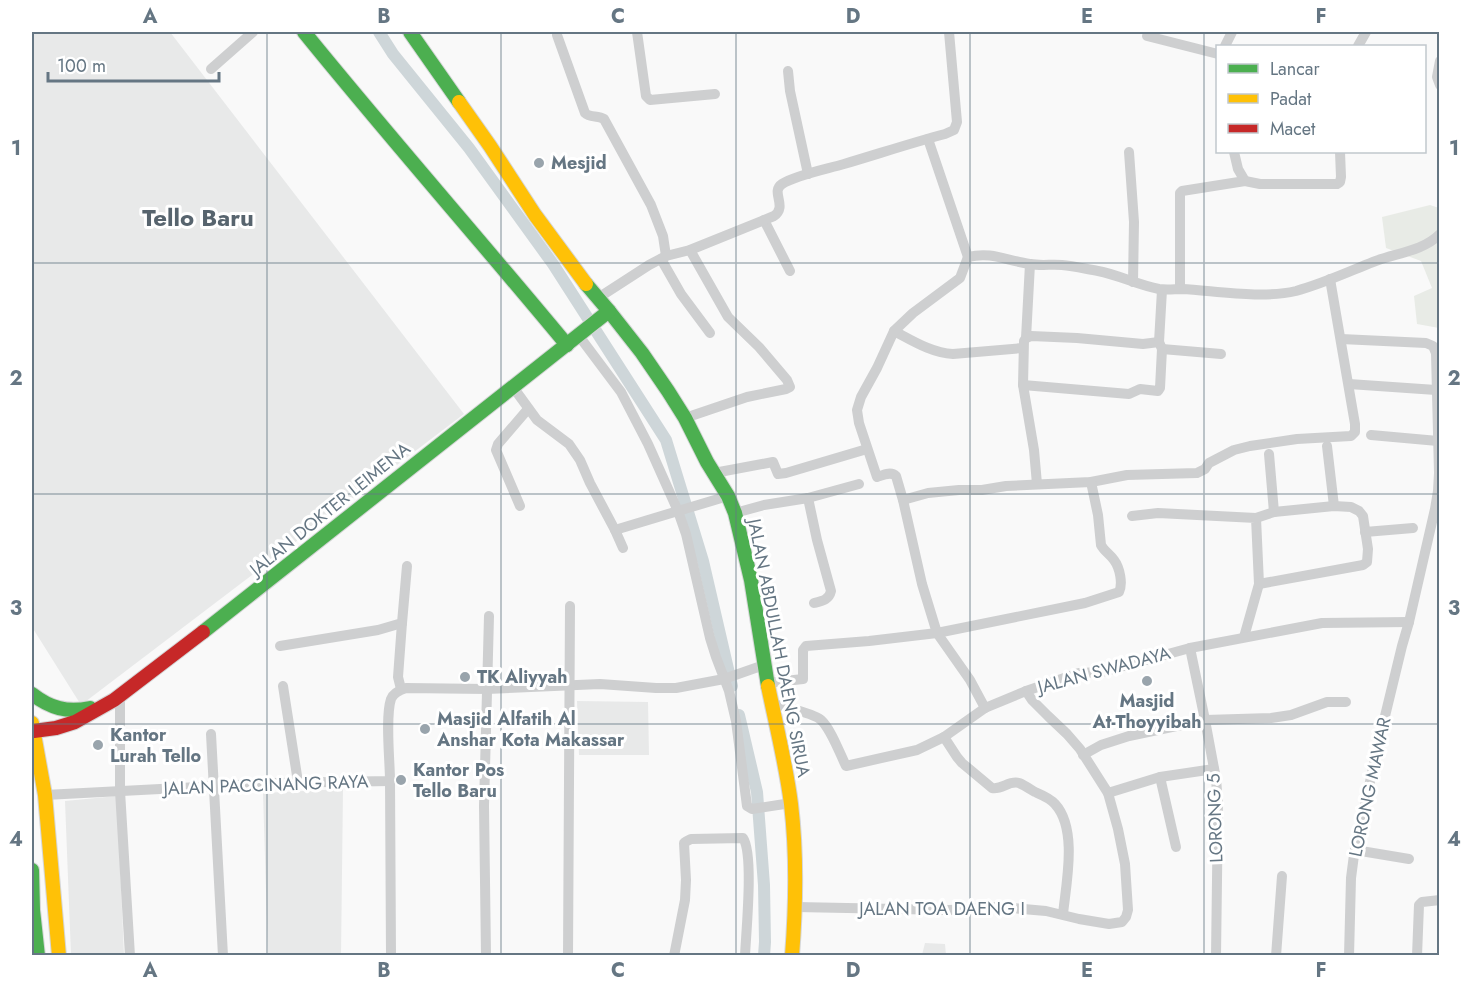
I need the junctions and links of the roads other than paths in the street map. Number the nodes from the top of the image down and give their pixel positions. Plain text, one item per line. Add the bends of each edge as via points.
1 (253, 32) edge
2 (304, 32) edge
3 (410, 32) edge
4 (637, 32) edge
5 (949, 32) edge
6 (557, 35) dead end
7 (1147, 36) dead end
8 (1216, 53) edge
9 (1440, 61) edge
10 (211, 69) dead end
11 (788, 70) dead end
12 (1440, 85) edge
13 (715, 94) dead end
14 (928, 139) junction
15 (1129, 152) dead end
16 (1234, 153) edge
17 (1340, 153) edge
18 (808, 174) junction
19 (1245, 180) junction
20 (764, 220) junction
21 (1440, 234) edge
22 (690, 250) junction
23 (663, 257) junction
24 (968, 257) junction
25 (1030, 264) junction
26 (790, 271) dead end
27 (1330, 279) junction
28 (1133, 282) junction
29 (1180, 289) junction
30 (1162, 290) junction
31 (598, 298) junction
32 (604, 316) junction
33 (554, 330) junction
34 (894, 331) junction
35 (710, 333) dead end
36 (581, 334) junction
37 (1341, 339) junction
38 (1025, 343) junction
39 (567, 345) junction
40 (1160, 346) junction
41 (1221, 354) dead end
42 (540, 366) junction
43 (1348, 384) junction
44 (1023, 385) junction
45 (513, 387) junction
46 (1436, 390) junction
47 (528, 409) junction
48 (685, 418) junction
49 (1371, 435) dead end
50 (1438, 441) junction
51 (1327, 446) dead end
52 (867, 449) junction
53 (1269, 454) dead end
54 (714, 473) junction
55 (1439, 479) edge
56 (1091, 483) junction
57 (859, 484) dead end
58 (1037, 484) junction
59 (728, 496) junction
60 (808, 498) junction
61 (903, 500) junction
62 (520, 506) dead end
63 (1334, 506) junction
64 (678, 511) junction
65 (1274, 512) junction
66 (735, 513) junction
67 (1132, 516) dead end
68 (1256, 518) junction
69 (1413, 528) dead end
70 (615, 530) junction
71 (1365, 532) junction
72 (623, 548) dead end
73 (407, 566) dead end
74 (1260, 584) junction
75 (814, 603) dead end
76 (570, 606) dead end
77 (489, 616) dead end
78 (1409, 622) junction
79 (402, 623) junction
80 (937, 633) junction
81 (1244, 637) junction
82 (280, 646) dead end
83 (1190, 648) junction
84 (760, 666) junction
85 (727, 678) junction
86 (766, 682) junction
87 (570, 685) junction
88 (284, 686) dead end
89 (401, 689) junction
90 (487, 689) junction
91 (1026, 691) junction
92 (32, 693) edge
93 (117, 698) junction
94 (1346, 702) dead end
95 (772, 704) junction
96 (985, 708) junction
97 (1205, 720) junction
98 (32, 729) edge
99 (211, 734) dead end
100 (944, 737) junction
101 (1083, 755) junction
102 (1214, 769) junction
103 (1160, 777) junction
104 (390, 781) junction
105 (298, 782) junction
106 (214, 787) junction
107 (120, 792) junction
108 (1107, 794) junction
109 (38, 796) edge
110 (788, 803) junction
111 (1176, 848) dead end
112 (1355, 850) junction
113 (1409, 859) dead end
114 (32, 870) edge
115 (1281, 876) dead end
116 (1440, 900) edge
117 (796, 907) junction
118 (1063, 914) junction
119 (38, 956) edge
120 (59, 956) edge
121 (130, 956) edge
122 (223, 956) edge
123 (391, 956) edge
124 (486, 956) edge
125 (568, 956) edge
126 (674, 956) edge
127 (745, 956) edge
128 (792, 956) edge
129 (1216, 956) edge
130 (1276, 956) edge
131 (1349, 956) edge
132 (1417, 956) edge

1 - 10 street
2 - 33 main road
3 - 31 main road, JALAN ABDULLAH DAENG SIRUA via 535,215
4 - 13 street via 646,96 650,100
5 - 14 street via 957,122 954,130
6 - 23 street via 585,113 604,119 651,205 663,236
7 - 8 street
9 - 12 street
11 - 18 street
14 - 18 street
14 - 24 street
15 - 28 street
16 - 19 street
17 - 19 street via 1341,177 1337,184 1260,184
18 - 20 street via 779,186 778,213
19 - 29 street via 1180,193
20 - 22 street
20 - 26 street
21 - 27 street via 1421,247
22 - 23 street
22 - 48 street via 728,317 759,346 790,387
23 - 31 street
23 - 35 street via 681,294
24 - 25 street via 996,255
24 - 34 street via 960,278
25 - 28 street via 1063,265
25 - 38 street
27 - 29 street via 1294,291 1268,294
27 - 37 street
28 - 30 street
29 - 30 street
30 - 40 street
31 - 32 main road, JALAN ABDULLAH DAENG SIRUA
32 - 36 main road, JALAN DOKTER LEIMENA
32 - 48 main road, JALAN ABDULLAH DAENG SIRUA via 642,353
33 - 39 main road
33 - 42 main road via 553,346
34 - 38 street via 943,354
34 - 52 street via 857,405
36 - 39 main road, JALAN DOKTER LEIMENA
36 - 64 street via 621,392
37 - 43 street
37 - 46 street, LORONG MAWAR via 1432,346 1436,353
38 - 40 street via 1030,336
38 - 44 street
39 - 42 main road, JALAN DOKTER LEIMENA
40 - 41 street
40 - 44 street via 1158,391 1140,389 1129,394
42 - 45 main road, JALAN DOKTER LEIMENA
43 - 46 street
43 - 56 street via 1355,424 1351,436 1250,446 1234,450 1197,473 1126,475
44 - 58 street
45 - 47 street
45 - 93 main road, JALAN DOKTER LEIMENA
46 - 50 street, LORONG MAWAR
47 - 62 street via 496,450
47 - 70 street via 569,444
48 - 54 main road, JALAN ABDULLAH DAENG SIRUA
49 - 50 street
50 - 55 street, LORONG MAWAR
51 - 63 street
52 - 54 street via 786,473 778,474 773,462
52 - 61 street via 877,477 895,474
53 - 65 street
54 - 59 main road, JALAN ABDULLAH DAENG SIRUA
55 - 78 street, LORONG MAWAR
56 - 58 street
56 - 80 street via 1101,545 1117,565 1122,585 1119,592 1085,603
57 - 60 street
58 - 61 street via 928,493
59 - 64 street
59 - 66 main road, JALAN ABDULLAH DAENG SIRUA
60 - 66 street
60 - 75 street via 831,591 829,597
61 - 80 street
63 - 65 street
63 - 71 street via 1359,511
64 - 70 street
64 - 85 street via 710,638
65 - 68 street
66 - 84 main road, JALAN ABDULLAH DAENG SIRUA via 751,580
67 - 68 street via 1158,513
68 - 74 street
69 - 71 street
70 - 72 street
71 - 74 street via 1368,556 1363,565
73 - 79 street
74 - 81 street
76 - 87 street
77 - 90 street
78 - 81 street, JALAN SWADAYA via 1322,623
78 - 112 street, LORONG MAWAR
79 - 82 street
79 - 89 street via 398,677
80 - 86 street via 806,646 803,680
80 - 96 street
81 - 83 street, JALAN SWADAYA
83 - 91 street, JALAN SWADAYA via 1102,672 1079,673
83 - 97 street, LORONG 5
84 - 85 street
84 - 86 main road, JALAN ABDULLAH DAENG SIRUA
85 - 87 street via 675,688
85 - 110 street via 747,806 752,809
86 - 95 main road, JALAN ABDULLAH DAENG SIRUA
87 - 90 street
87 - 125 street
88 - 105 street
89 - 90 street
89 - 104 street, JALAN PACCINANG RAYA via 390,705
90 - 124 street
91 - 96 street, JALAN SWADAYA
91 - 101 street
92 - 93 main road, JALAN DOKTER LEIMENA via 59,710 72,712
93 - 98 main road, JALAN DOKTER LEIMENA via 75,722
93 - 107 street
94 - 97 street via 1327,702 1271,718
95 - 100 street, JALAN SWADAYA via 821,719 846,766 917,750
95 - 110 main road, JALAN ABDULLAH DAENG SIRUA
96 - 100 street, JALAN SWADAYA
97 - 101 street via 1129,736
97 - 102 street, LORONG 5
98 - 109 main road
99 - 106 street
100 - 118 street via 962,763 992,788 1019,783 1057,806 1069,846
101 - 108 street
102 - 103 street
102 - 129 street, LORONG 5 via 1218,813
103 - 108 street
103 - 111 street
104 - 105 street, JALAN PACCINANG RAYA
104 - 123 street
105 - 106 street, JALAN PACCINANG RAYA
106 - 107 street, JALAN PACCINANG RAYA
106 - 122 street
107 - 109 street, JALAN PACCINANG RAYA
107 - 121 street
108 - 118 street, JALAN TOA DAENG I via 1125,864 1126,917 1122,922 1109,924
109 - 120 main road
110 - 117 main road, JALAN ABDULLAH DAENG SIRUA
112 - 113 street
112 - 131 street, LORONG MAWAR
114 - 119 main road
115 - 130 street
116 - 132 street via 1419,904
117 - 118 street, JALAN TOA DAENG I via 1000,907
117 - 128 main road, JALAN ABDULLAH DAENG SIRUA
126 - 127 street via 685,900 685,842 698,838 743,838 748,850 749,877

